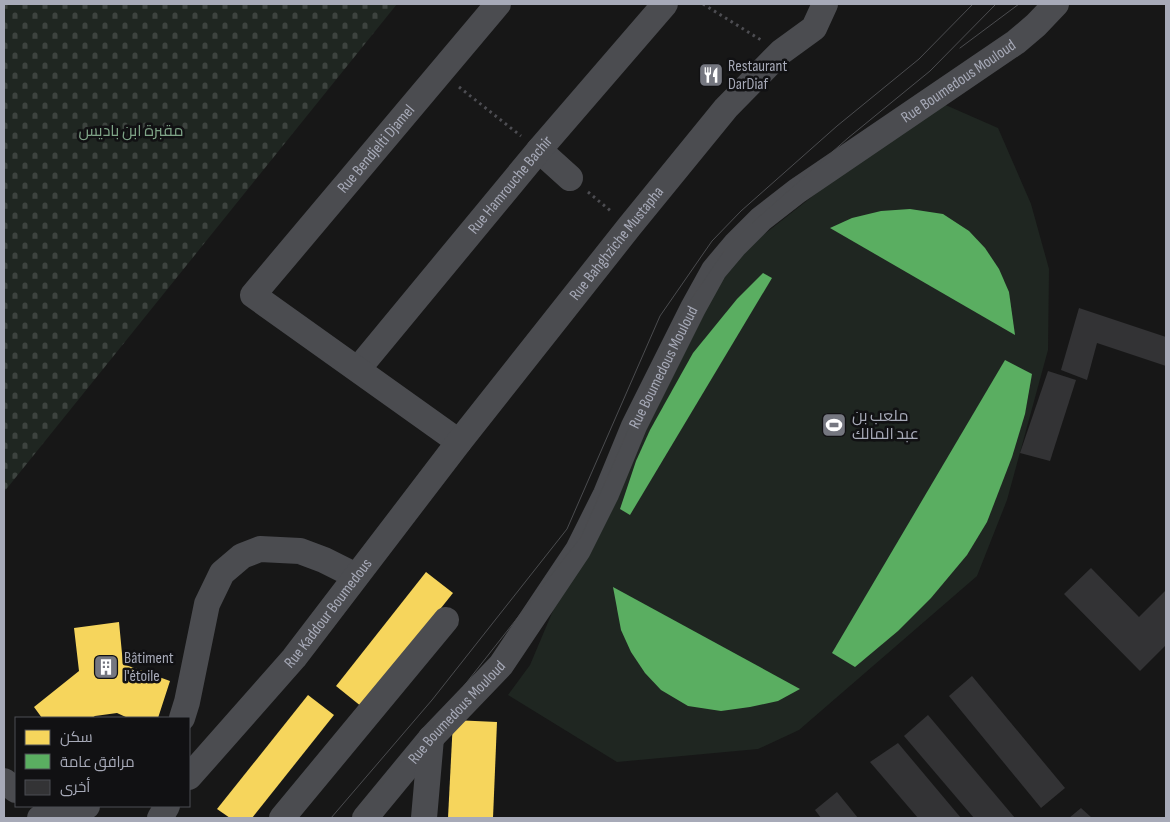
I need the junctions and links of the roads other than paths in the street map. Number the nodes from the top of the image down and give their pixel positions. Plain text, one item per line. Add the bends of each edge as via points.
1 (498, 4) edge
2 (665, 4) edge
3 (825, 4) edge
4 (1056, 4) edge
5 (539, 150) junction
6 (570, 178) road end
7 (358, 369) junction
8 (459, 442) junction
9 (356, 576) junction
10 (446, 620) dead end
11 (182, 717) edge
12 (431, 738) junction
13 (190, 776) edge
14 (4, 781) edge
15 (15, 789) edge
16 (82, 807) edge
17 (45, 813) edge
18 (282, 818) edge
19 (365, 818) edge
20 (424, 818) edge

1 - 7 street, Rue Bendjelti Djamel via 253,294
2 - 5 street, Rue Hamrouche Bachir
3 - 8 street, Rue Bahghziche Mustapha via 814,28 781,52 726,108
4 - 12 street, Rue Boumedous Mouloud via 1016,42 797,191 734,244 714,270 694,308 634,426 578,550 501,666
5 - 6 street
5 - 7 street, Rue Hamrouche Bachir
7 - 8 street
8 - 9 street, Rue Kaddour Boumedous
9 - 11 street via 300,551 260,549 242,556 222,573 206,604
9 - 13 street, Rue Kaddour Boumedous via 294,658
10 - 18 street
12 - 19 street, Rue Boumedous Mouloud
12 - 20 street
14 - 15 street
16 - 17 street

